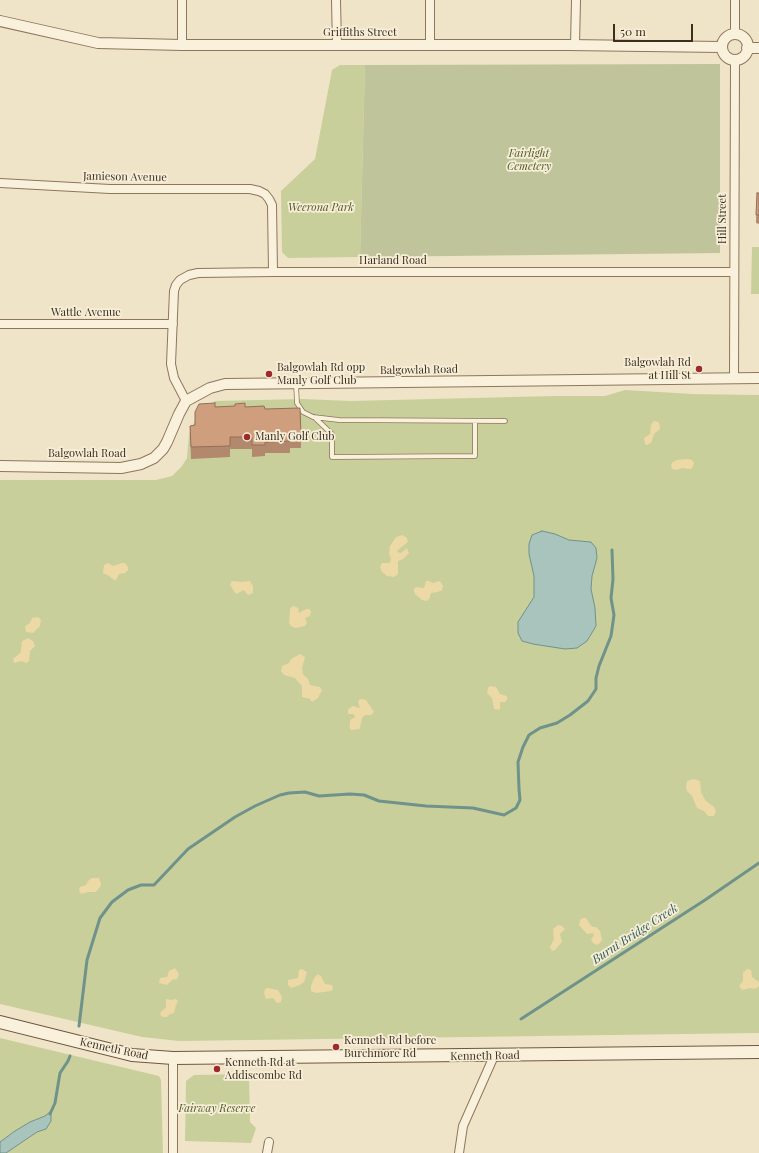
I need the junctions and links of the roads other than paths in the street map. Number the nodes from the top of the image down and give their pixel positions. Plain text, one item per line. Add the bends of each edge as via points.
1 (182, 0) edge
2 (336, 0) edge
3 (430, 0) edge
4 (576, 0) edge
5 (735, 0) edge
6 (0, 21) edge
7 (735, 35) junction
8 (182, 45) junction
9 (430, 45) junction
10 (576, 45) junction
11 (337, 46) junction
12 (722, 47) junction
13 (747, 48) junction
14 (759, 48) edge
15 (734, 60) junction
16 (0, 183) edge
17 (273, 272) junction
18 (733, 272) junction
19 (0, 324) edge
20 (173, 324) junction
21 (734, 378) junction
22 (759, 378) edge
23 (296, 384) junction
24 (186, 401) junction
25 (313, 417) junction
26 (475, 421) junction
27 (505, 421) dead end
28 (0, 466) edge
29 (0, 1022) edge
30 (759, 1052) edge
31 (494, 1056) junction
32 (173, 1058) junction
33 (269, 1142) dead end
34 (173, 1153) edge
35 (267, 1153) edge
36 (459, 1153) edge

1 - 8 street
2 - 11 street
3 - 9 street
4 - 10 street
5 - 7 street
6 - 8 street, Griffiths Street via 98,42
7 - 12 street via 727,37
7 - 13 street via 745,40
8 - 11 street, Griffiths Street
9 - 10 street, Griffiths Street
9 - 11 street, Griffiths Street
10 - 12 street, Griffiths Street
12 - 15 street via 727,58
13 - 14 street
13 - 15 street via 742,58
15 - 18 street, Hill Street
16 - 17 street, Jamieson Avenue via 110,189 258,190 270,199 272,205
17 - 18 street, Harland Road
17 - 20 street, Harland Road via 198,273 184,277 174,291
18 - 21 street, Hill Street
19 - 20 street, Wattle Avenue
20 - 24 street, Harland Road via 172,372
21 - 22 street, Balgowlah Road
21 - 23 street, Balgowlah Road
23 - 24 street, Balgowlah Road via 218,386
23 - 25 lane via 297,403 304,412
24 - 28 street, Balgowlah Road via 163,449 154,458 141,464 121,468
25 - 26 lane via 339,420
25 - 26 lane via 332,434 332,457 475,456
26 - 27 lane
29 - 32 main road, Kenneth Road via 132,1055
30 - 31 main road, Kenneth Road
31 - 32 main road, Kenneth Road
31 - 36 street via 463,1126
32 - 34 street
33 - 35 street

